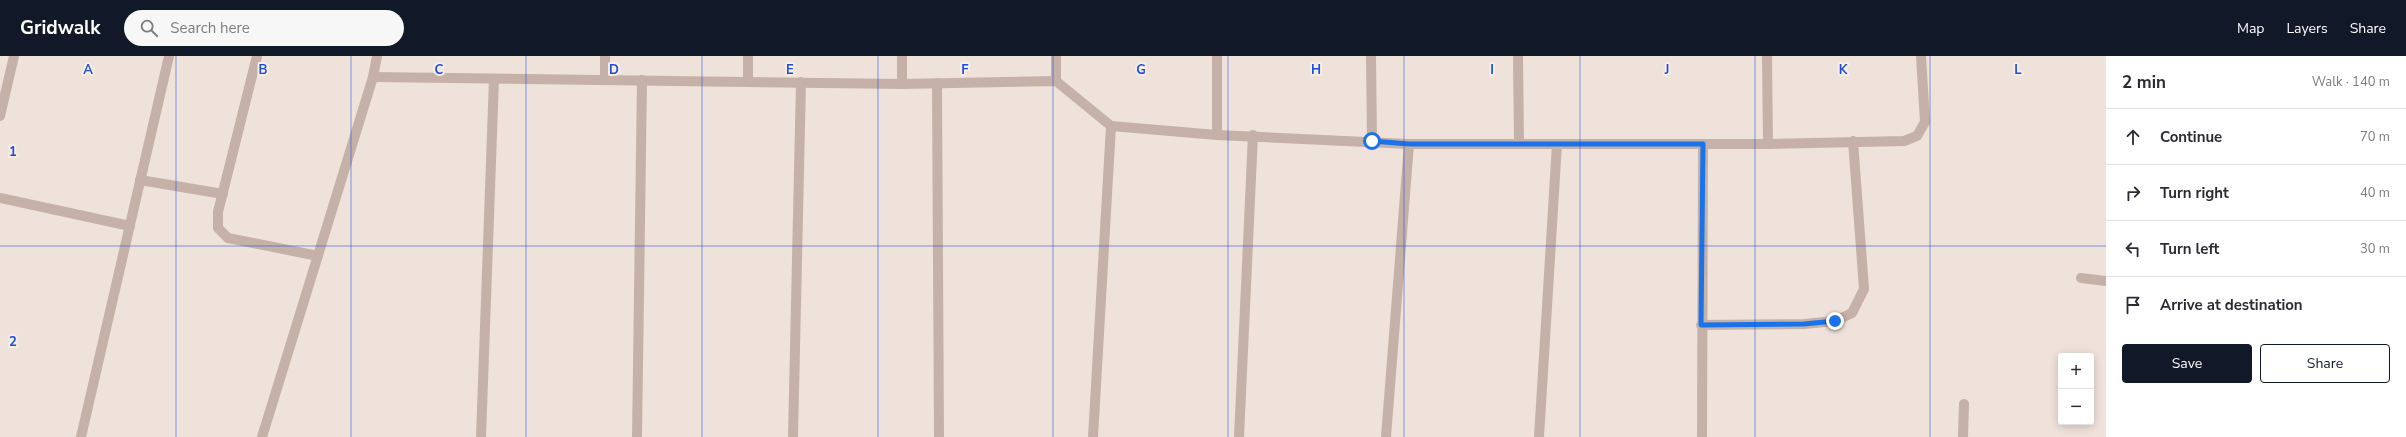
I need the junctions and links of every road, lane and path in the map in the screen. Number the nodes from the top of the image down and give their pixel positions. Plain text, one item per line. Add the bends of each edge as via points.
1 (14, 56) edge
2 (169, 56) edge
3 (257, 56) edge
4 (377, 56) edge
5 (604, 56) edge
6 (748, 56) edge
7 (902, 56) edge
8 (1056, 56) edge
9 (1217, 56) edge
10 (1371, 56) edge
11 (1518, 56) edge
12 (1768, 56) edge
13 (1921, 56) edge
14 (373, 77) junction
15 (494, 79) junction
16 (605, 80) junction
17 (642, 80) junction
18 (1056, 81) junction
19 (748, 82) junction
20 (802, 82) junction
21 (937, 83) junction
22 (902, 84) junction
23 (0, 116) edge
24 (1111, 126) junction
25 (1217, 135) junction
26 (1253, 135) junction
27 (1372, 141) junction
28 (1853, 141) junction
29 (1409, 144) junction
30 (1519, 144) junction
31 (1557, 144) junction
32 (1703, 144) junction
33 (1768, 144) junction
34 (140, 180) junction
35 (222, 194) junction
36 (0, 198) edge
37 (130, 226) junction
38 (318, 256) junction
39 (2081, 278) dead end
40 (2106, 281) edge
41 (1701, 325) junction
42 (1964, 404) dead end
43 (81, 437) edge
44 (262, 437) edge
45 (481, 437) edge
46 (637, 437) edge
47 (793, 437) edge
48 (939, 437) edge
49 (1093, 437) edge
50 (1239, 437) edge
51 (1386, 437) edge
52 (1539, 437) edge
53 (1702, 437) edge
54 (1963, 437) edge

1 - 23 street
2 - 34 street
3 - 35 street
4 - 14 street
5 - 16 street
6 - 19 street
7 - 22 street
8 - 18 street
9 - 25 street
10 - 27 street
11 - 30 street
12 - 33 street
13 - 28 street via 1925,122 1917,136 1904,141
14 - 15 street
14 - 38 street
15 - 16 street
15 - 45 street
16 - 17 street
17 - 19 street
17 - 46 street
18 - 21 street
18 - 24 street
19 - 20 street
20 - 22 street
20 - 47 street
21 - 22 street
21 - 48 street
24 - 25 street
24 - 49 street
25 - 26 street
26 - 27 street
26 - 50 street
27 - 29 street
28 - 33 street
28 - 41 street via 1864,289 1852,313 1835,321 1804,324
29 - 30 street
29 - 51 street
30 - 31 street
31 - 32 street
31 - 52 street
32 - 33 street
32 - 41 street
34 - 35 street
34 - 37 street
35 - 38 street via 218,228 228,238
36 - 37 street
37 - 43 street
38 - 44 street
39 - 40 street
41 - 53 street
42 - 54 street

